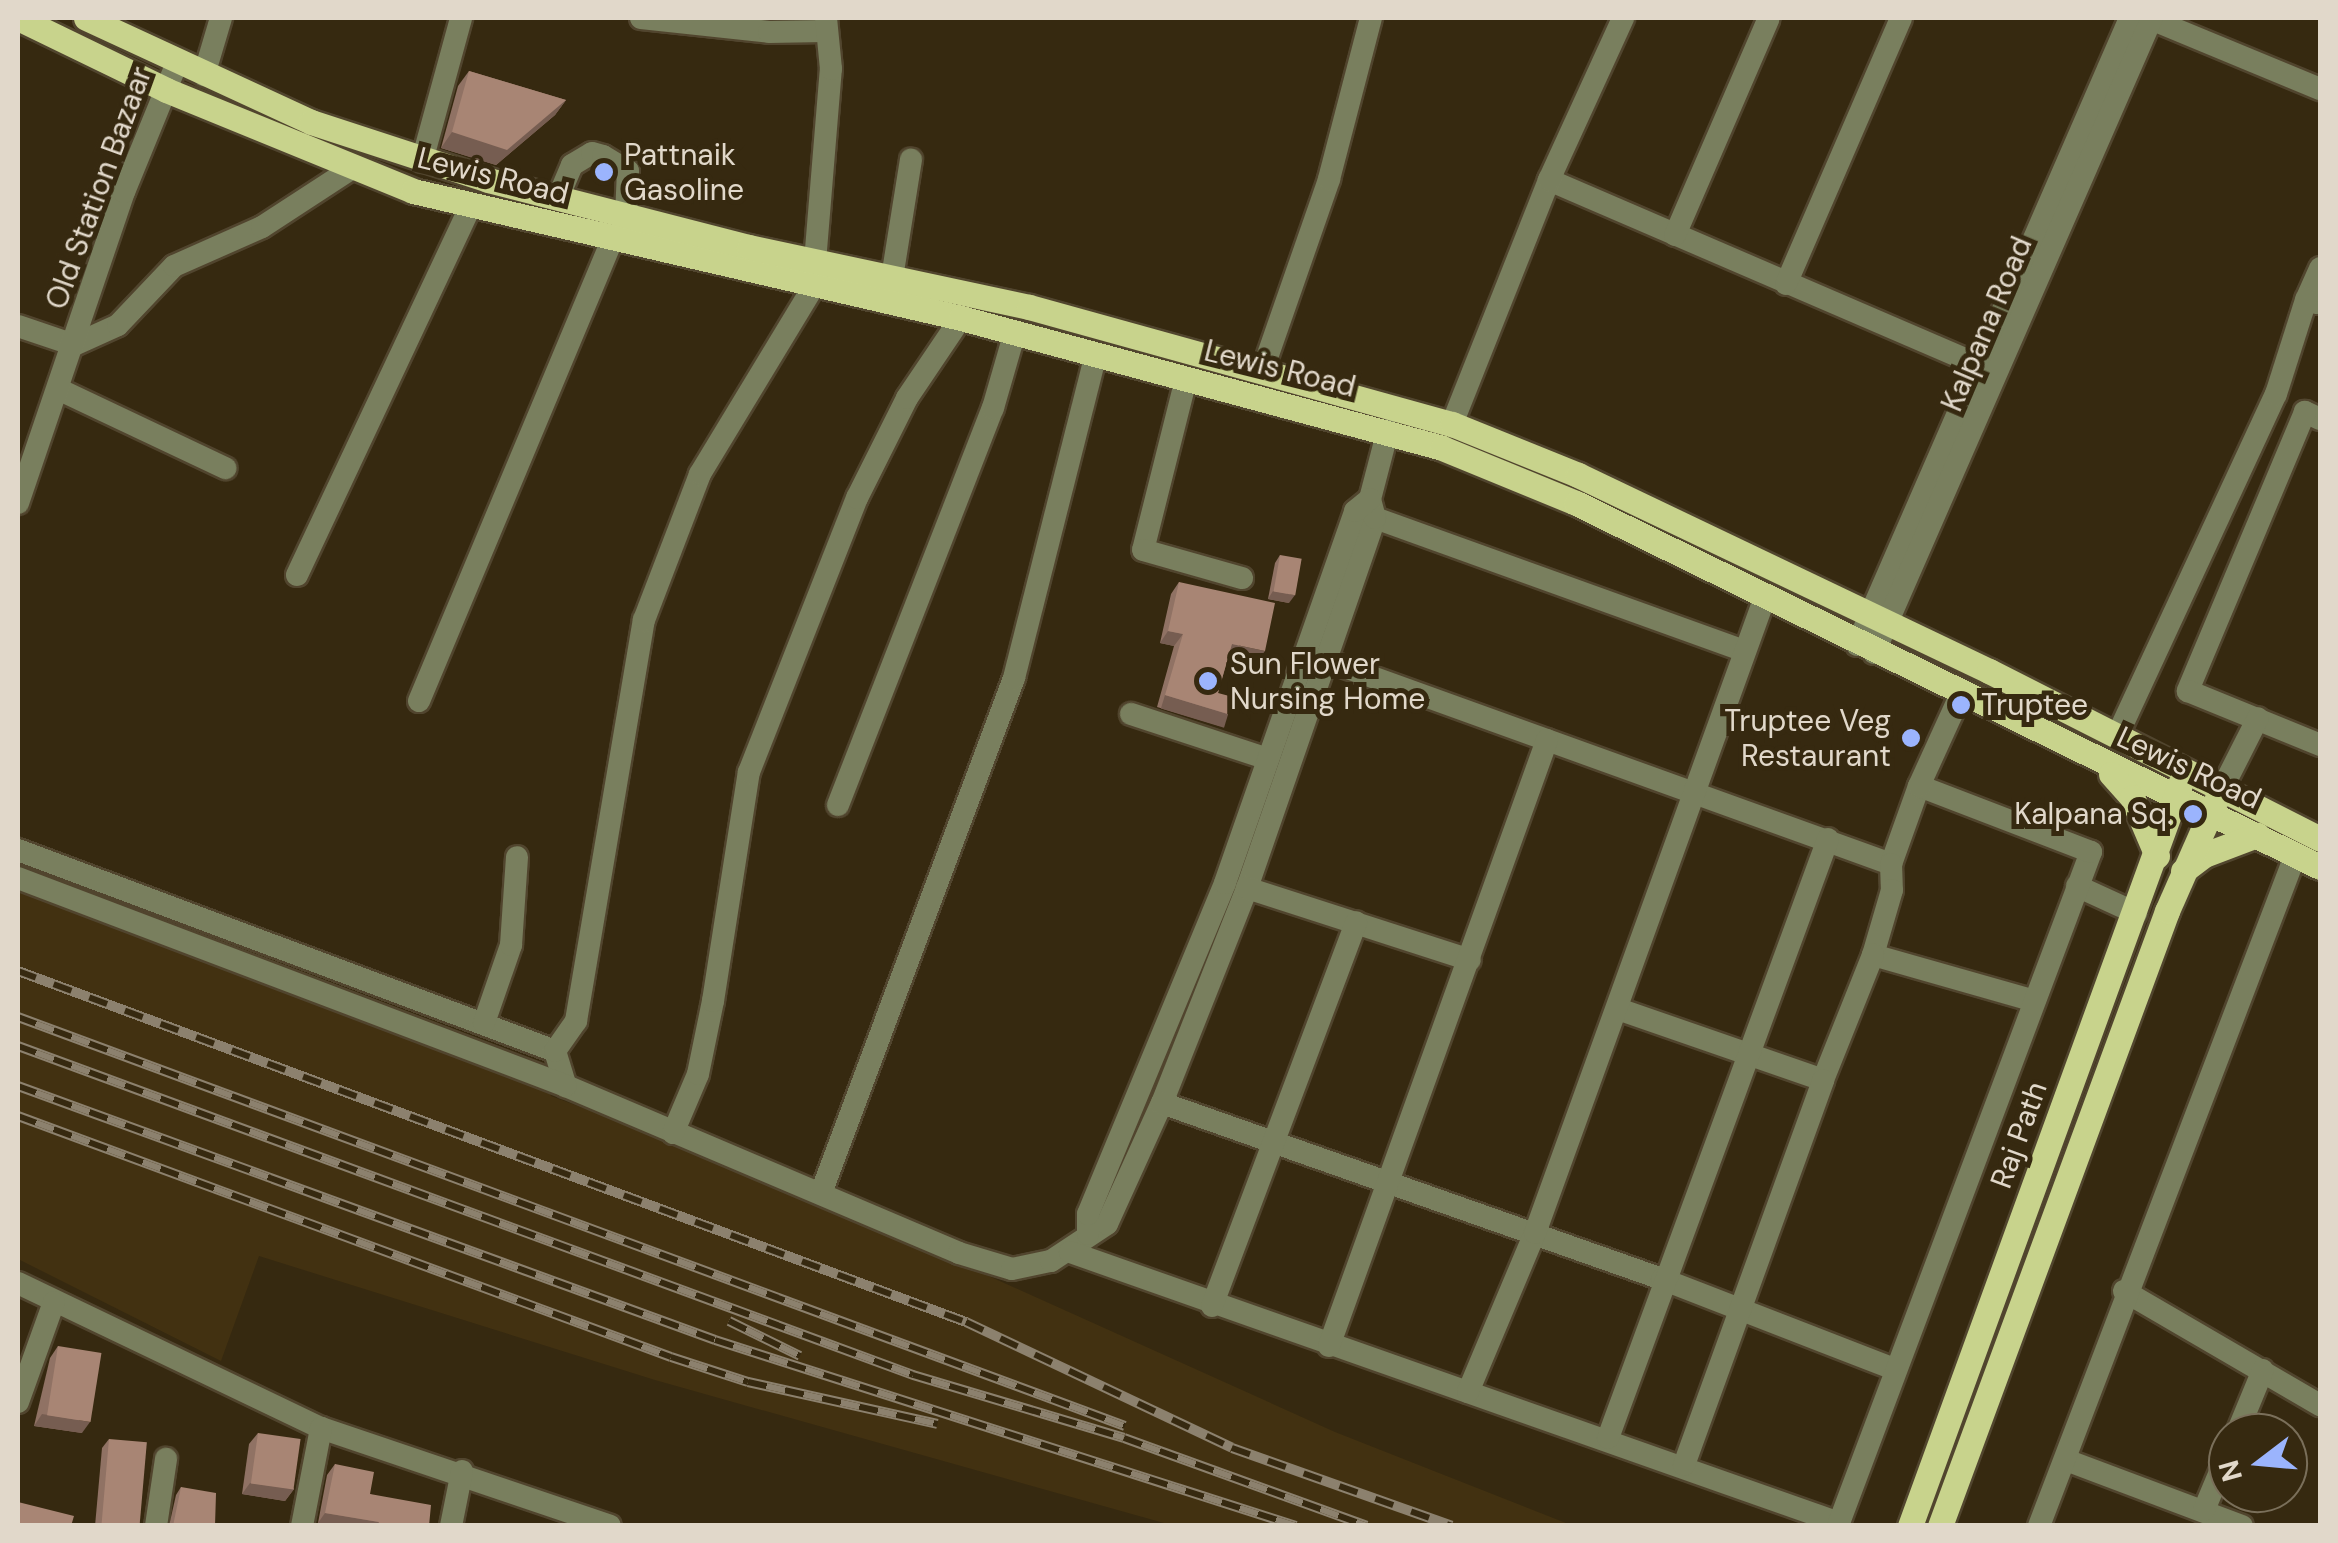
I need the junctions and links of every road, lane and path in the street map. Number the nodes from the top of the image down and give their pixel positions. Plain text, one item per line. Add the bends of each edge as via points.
1 (18, 18) edge
2 (220, 18) edge
3 (461, 18) edge
4 (641, 18) edge
5 (1371, 18) edge
6 (1622, 18) edge
7 (1769, 18) edge
8 (1901, 18) edge
9 (2130, 18) edge
10 (2152, 18) edge
11 (91, 19) edge
12 (825, 24) edge
13 (767, 25) edge
14 (177, 63) junction
15 (204, 75) junction
16 (2320, 88) edge
17 (166, 90) junction
18 (911, 160) dead end
19 (422, 161) junction
20 (351, 168) junction
21 (1549, 180) junction
22 (558, 198) junction
23 (470, 208) junction
24 (620, 227) junction
25 (1676, 235) junction
26 (2320, 268) edge
27 (814, 274) junction
28 (892, 278) junction
29 (1786, 284) junction
30 (2313, 302) edge
31 (961, 318) junction
32 (18, 326) edge
33 (1015, 332) junction
34 (74, 345) junction
35 (1096, 354) junction
36 (1984, 367) junction
37 (1263, 369) junction
38 (1186, 379) junction
39 (60, 390) junction
40 (2320, 419) edge
41 (1452, 424) junction
42 (1388, 430) junction
43 (225, 468) dead end
44 (24, 470) edge
45 (18, 503) edge
46 (1372, 509) junction
47 (297, 575) dead end
48 (1242, 578) dead end
49 (1765, 597) junction
50 (1879, 619) junction
51 (1866, 649) junction
52 (1744, 651) junction
53 (1325, 660) junction
54 (1960, 696) junction
55 (420, 701) dead end
56 (1131, 714) dead end
57 (2258, 718) junction
58 (2118, 734) junction
59 (1548, 740) junction
60 (2320, 745) edge
61 (1268, 759) junction
62 (2101, 763) junction
63 (2190, 769) junction
64 (1918, 786) junction
65 (2223, 787) junction
66 (1692, 794) junction
67 (2171, 798) junction
68 (838, 805) dead end
69 (2209, 814) junction
70 (2257, 835) junction
71 (1828, 839) junction
72 (2320, 839) edge
73 (18, 850) edge
74 (2157, 856) junction
75 (2295, 856) junction
76 (517, 857) dead end
77 (1890, 864) junction
78 (2320, 867) edge
79 (2183, 871) junction
80 (18, 878) edge
81 (2077, 886) junction
82 (1246, 888) junction
83 (2136, 913) junction
84 (1356, 922) junction
85 (1873, 955) junction
86 (1470, 960) junction
87 (2030, 1000) junction
88 (1618, 1009) junction
89 (484, 1024) junction
90 (555, 1051) junction
91 (1746, 1051) junction
92 (1823, 1080) junction
93 (566, 1086) junction
94 (1162, 1104) junction
95 (673, 1132) junction
96 (1270, 1145) junction
97 (1386, 1186) junction
98 (821, 1192) junction
99 (1088, 1234) junction
100 (1535, 1234) junction
101 (1070, 1252) junction
102 (1662, 1279) junction
103 (18, 1283) edge
104 (2124, 1290) junction
105 (54, 1302) junction
106 (1212, 1306) junction
107 (1739, 1308) junction
108 (1329, 1346) junction
109 (1894, 1369) junction
110 (2264, 1370) junction
111 (1468, 1392) junction
112 (18, 1402) edge
113 (2320, 1405) edge
114 (2246, 1413) edge
115 (321, 1428) junction
116 (1608, 1438) junction
117 (166, 1459) dead end
118 (2066, 1460) junction
119 (1684, 1465) junction
120 (462, 1471) junction
121 (2208, 1501) edge
122 (2204, 1510) junction
123 (156, 1526) edge
124 (302, 1526) edge
125 (452, 1526) edge
126 (610, 1526) edge
127 (1910, 1526) edge
128 (1940, 1526) edge
129 (2039, 1526) edge
130 (2242, 1526) edge

1 - 17 main road, Lewis Road
2 - 15 street
3 - 19 street
4 - 13 street
5 - 37 street via 1328,179
6 - 21 street
7 - 25 street
8 - 29 street
9 - 36 street, Kalpana Road
10 - 16 street
10 - 50 street, Kalpana Road
11 - 14 main road, Lewis Road
12 - 13 street
12 - 27 street via 831,69
14 - 15 main road, Lewis Road
14 - 17 street, Old Station Bazaar
15 - 19 main road, Lewis Road
17 - 20 main road, Lewis Road
17 - 34 street, Old Station Bazaar
18 - 28 street
19 - 22 main road, Lewis Road
20 - 23 main road, Lewis Road
20 - 34 street via 262,227 174,266 118,325
21 - 25 street
21 - 41 street
22 - 24 main road, Lewis Road
22 - 24 street via 572,166 592,153 603,156 628,171
23 - 24 main road, Lewis Road
23 - 47 street
24 - 27 main road, Lewis Road
24 - 55 street
25 - 29 street
26 - 30 street
27 - 28 main road, Lewis Road
27 - 31 main road, Lewis Road
27 - 90 street via 700,474 644,620 576,1022
28 - 37 main road, Lewis Road
29 - 36 street
30 - 58 street
31 - 33 main road, Lewis Road
31 - 95 street via 907,398 857,498 749,772 698,1074
32 - 34 street
33 - 35 main road, Lewis Road
33 - 68 street via 993,408
34 - 39 street, Old Station Bazaar
35 - 38 main road, Lewis Road
35 - 98 street via 1014,678
36 - 50 street, Kalpana Road
37 - 41 main road, Lewis Road
38 - 42 main road, Lewis Road
38 - 48 street via 1143,550
39 - 43 street
39 - 44 street, Old Station Bazaar
40 - 57 street via 2305,412 2188,691
41 - 50 main road, Lewis Road via 1578,475
42 - 46 street
42 - 49 main road, Lewis Road via 1542,488
44 - 45 street, Old Station Bazaar
46 - 52 street
46 - 53 street
46 - 61 street via 1355,511
49 - 51 main road, Lewis Road
49 - 52 street
50 - 51 street, Kalpana Road
50 - 58 main road, Lewis Road
51 - 54 main road, Lewis Road
52 - 66 street
53 - 59 street
53 - 82 street
54 - 62 main road, Lewis Road
54 - 64 street
56 - 61 street
57 - 60 street
57 - 65 street
58 - 63 main road, Lewis Road
59 - 66 street
59 - 86 street
61 - 99 street via 1218,900 1088,1214
62 - 67 main road, Lewis Road
62 - 74 main road via 2132,797
63 - 65 main road, Lewis Road
63 - 67 main road, Raj Path
64 - 77 street
64 - 81 street via 2091,852
65 - 69 main road, Raj Path
65 - 72 main road, Lewis Road
66 - 71 street
66 - 88 street
67 - 69 main road, Lewis Road
67 - 74 main road, Raj Path
69 - 70 main road, Lewis Road
69 - 79 main road, Raj Path
70 - 75 main road, Lewis Road
70 - 79 main road
71 - 77 street
71 - 91 street
73 - 89 street
74 - 83 main road, Raj Path
75 - 78 main road, Lewis Road
75 - 104 street
76 - 89 street via 511,946
77 - 85 street via 1892,890
79 - 128 main road, Raj Path
80 - 93 street
81 - 83 street
81 - 87 street
82 - 84 street
82 - 94 street
83 - 127 main road, Raj Path
84 - 86 street
84 - 96 street
85 - 87 street
85 - 92 street
86 - 97 street
87 - 109 street
88 - 91 street
88 - 100 street
89 - 90 street
90 - 93 street
91 - 92 street
91 - 102 street
92 - 107 street
93 - 95 street
94 - 96 street
94 - 99 street via 1106,1224
95 - 98 street
96 - 97 street
96 - 106 street
97 - 100 street
97 - 108 street
98 - 101 street via 992,1265 1034,1266
99 - 101 street
100 - 102 street
100 - 111 street
101 - 106 street
102 - 107 street
102 - 116 street
103 - 105 street
104 - 110 street
104 - 118 street
105 - 112 street
105 - 115 street
106 - 108 street
107 - 109 street
107 - 119 street
108 - 111 street
109 - 119 street via 1839,1523
110 - 113 street
110 - 114 street
111 - 116 street
115 - 120 street
115 - 124 street
116 - 119 street
117 - 123 street
118 - 122 street
118 - 129 street
120 - 125 street
120 - 126 street
121 - 122 street
122 - 130 street

